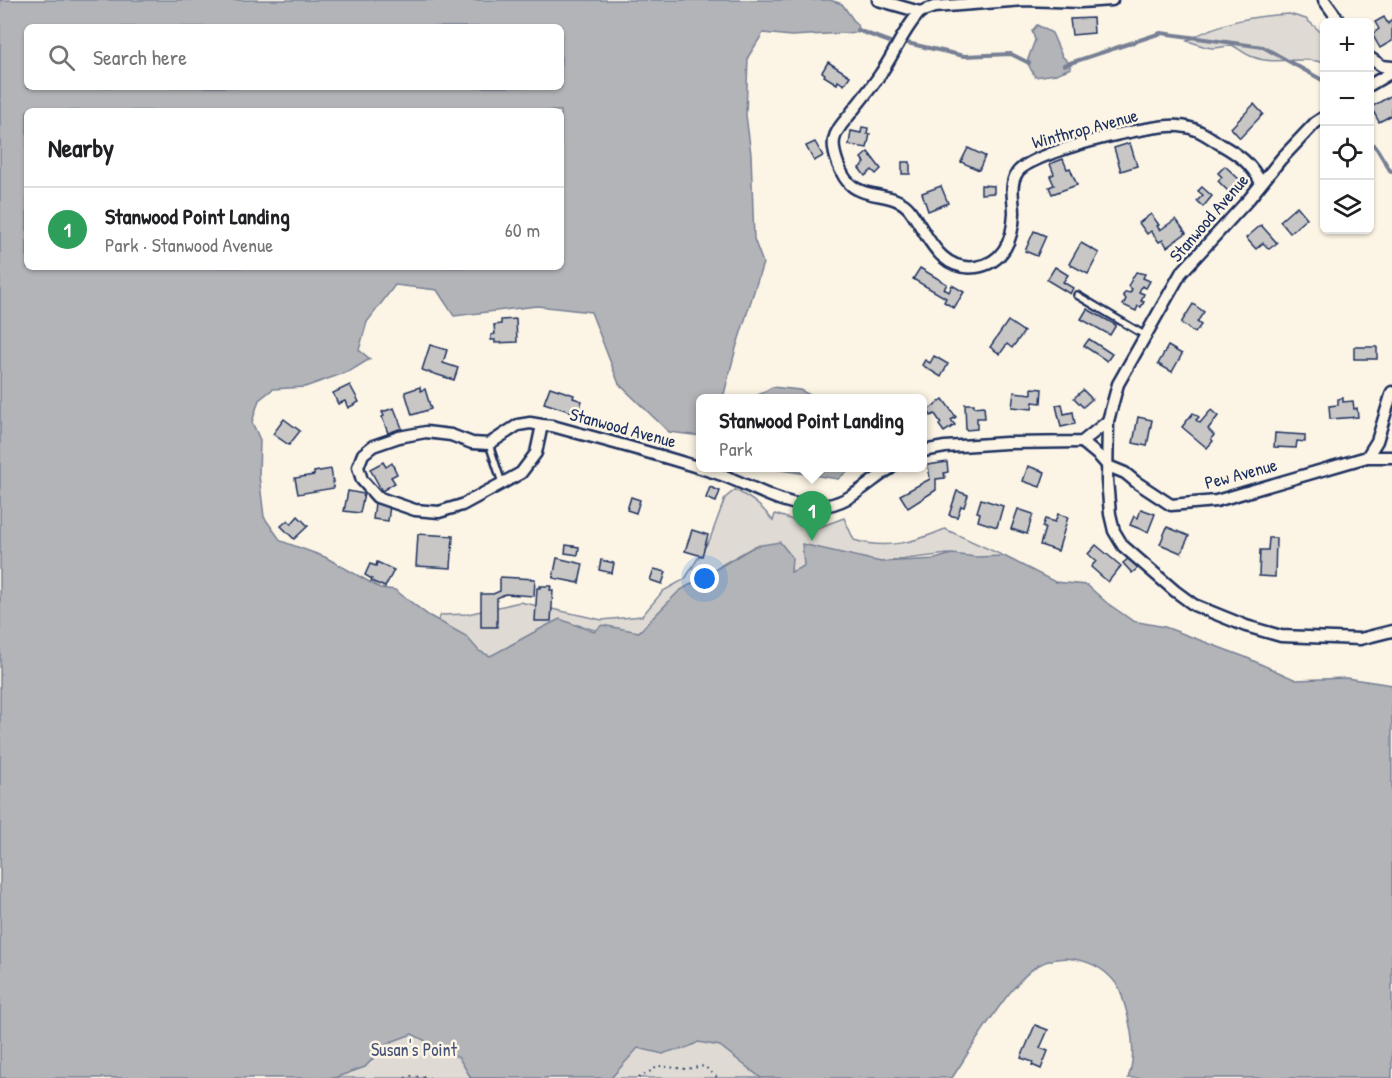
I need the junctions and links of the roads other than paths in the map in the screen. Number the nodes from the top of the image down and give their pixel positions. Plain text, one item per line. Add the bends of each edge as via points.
1 (878, 0) edge
2 (1112, 0) edge
3 (1323, 0) edge
4 (920, 12) junction
5 (1337, 18) edge
6 (1374, 61) edge
7 (1392, 70) edge
8 (1374, 82) edge
9 (1320, 120) edge
10 (1261, 183) junction
11 (1077, 296) dead end
12 (1146, 336) junction
13 (1392, 392) edge
14 (1108, 421) junction
15 (542, 425) junction
16 (1083, 442) junction
17 (489, 444) junction
18 (927, 451) edge
19 (1367, 457) junction
20 (1392, 457) edge
21 (1108, 466) junction
22 (696, 467) edge
23 (713, 472) edge
24 (886, 472) edge
25 (502, 484) junction
26 (1392, 631) edge

1 - 4 street
2 - 4 street via 1024,0 933,7
3 - 5 street
4 - 10 street, Winthrop Avenue via 910,22 882,73 839,128 835,151 851,186 907,206 936,252 947,260 975,267 1002,255 1012,230 1012,184 1016,174 1038,157 1085,143 1160,126 1200,130 1232,149 1249,164
6 - 7 street
7 - 8 street
9 - 10 street, Stanwood Avenue
10 - 12 street, Stanwood Avenue via 1181,273
11 - 12 lane
12 - 14 street, Stanwood Avenue via 1118,384
13 - 19 street via 1377,441
14 - 16 street
14 - 21 street, Stanwood Avenue
15 - 17 street via 518,426
15 - 22 street, Stanwood Avenue
15 - 25 street via 536,453 521,473
16 - 18 street via 1006,443
16 - 21 street
17 - 25 lane
17 - 25 street via 426,432 373,446 363,454 358,467 362,480 377,496 415,510 439,512
19 - 20 street, Pew Avenue
19 - 21 street, Pew Avenue via 1216,501 1172,505 1125,472
21 - 26 street, Stanwood Avenue via 1110,514 1123,546 1194,605 1281,636 1360,639
23 - 24 street, Stanwood Avenue via 797,505 821,507 847,500

